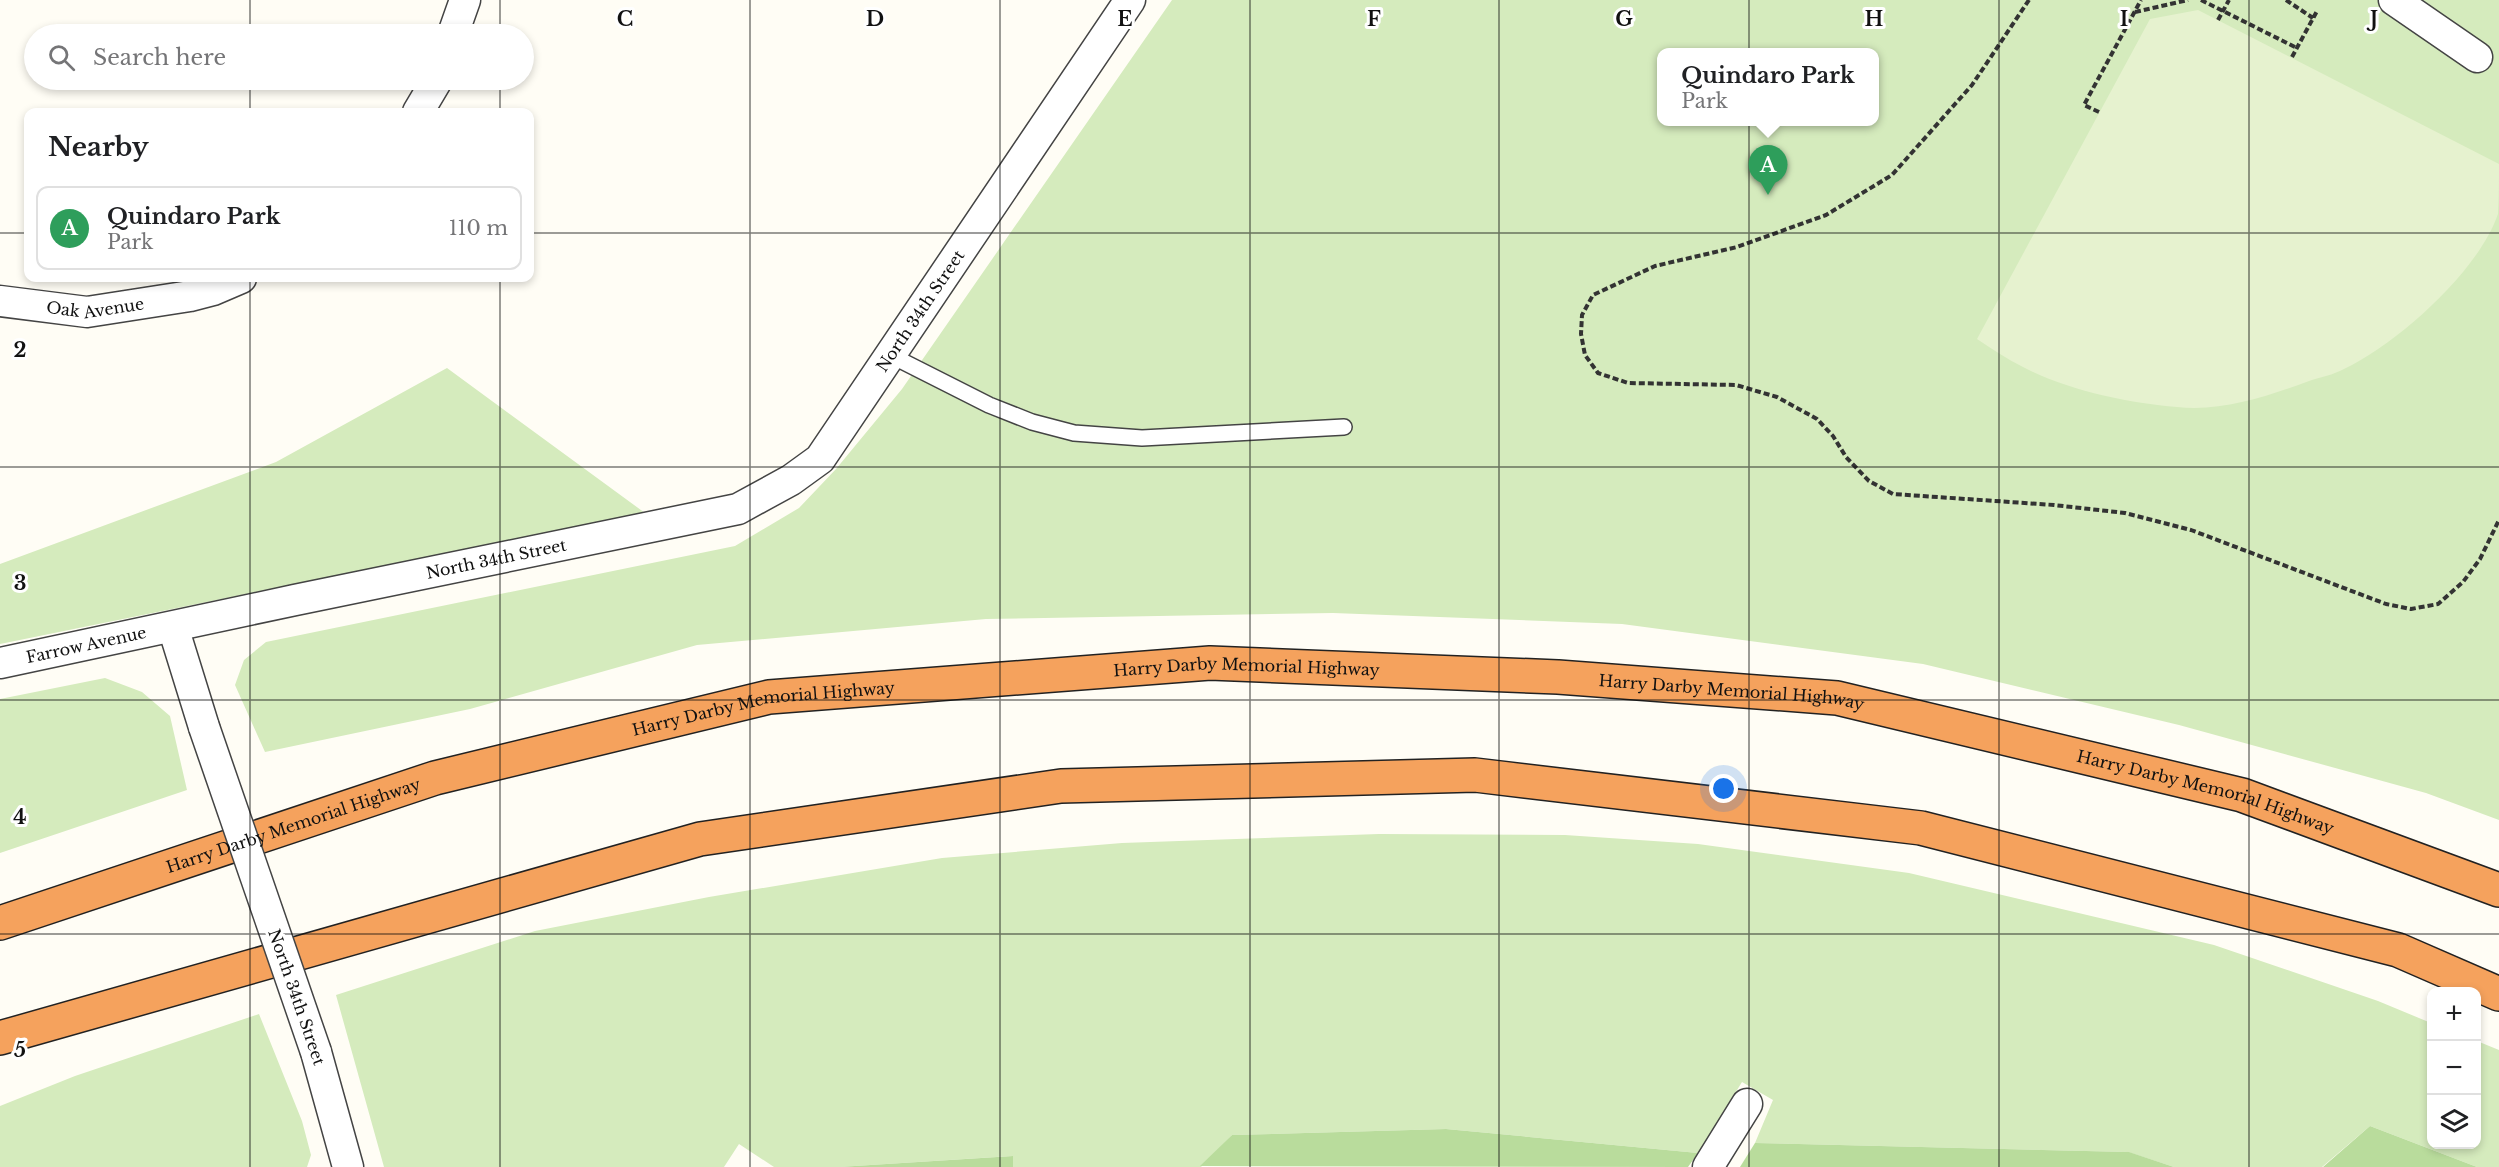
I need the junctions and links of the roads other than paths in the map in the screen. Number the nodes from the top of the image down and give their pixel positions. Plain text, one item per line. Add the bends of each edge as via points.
1 (465, 0) edge
2 (1130, 0) edge
3 (2394, 0) edge
4 (457, 24) edge
5 (2477, 57) dead end
6 (431, 90) edge
7 (420, 108) edge
8 (232, 282) edge
9 (0, 301) edge
10 (890, 355) junction
11 (1344, 427) dead end
12 (173, 627) junction
13 (0, 663) edge
14 (2499, 890) edge
15 (0, 923) edge
16 (2499, 994) edge
17 (8, 1038) edge
18 (1747, 1104) dead end
19 (348, 1167) edge
20 (1708, 1167) edge

1 - 4 street
2 - 10 street, North 34th Street
3 - 5 street
6 - 7 street
8 - 9 street, Oak Avenue via 190,296 87,312
10 - 11 lane via 989,405 1074,433 1142,438
10 - 12 street, North 34th Street via 820,459 738,509
12 - 13 street, Farrow Avenue
12 - 19 street, North 34th Street, bridge via 316,1052
14 - 15 highway, Harry Darby Memorial Highway via 2242,795 1837,698 1558,677 1210,663 769,697 435,778
16 - 17 highway via 2398,950 1921,828 1475,775 1061,786 700,839
18 - 20 street

